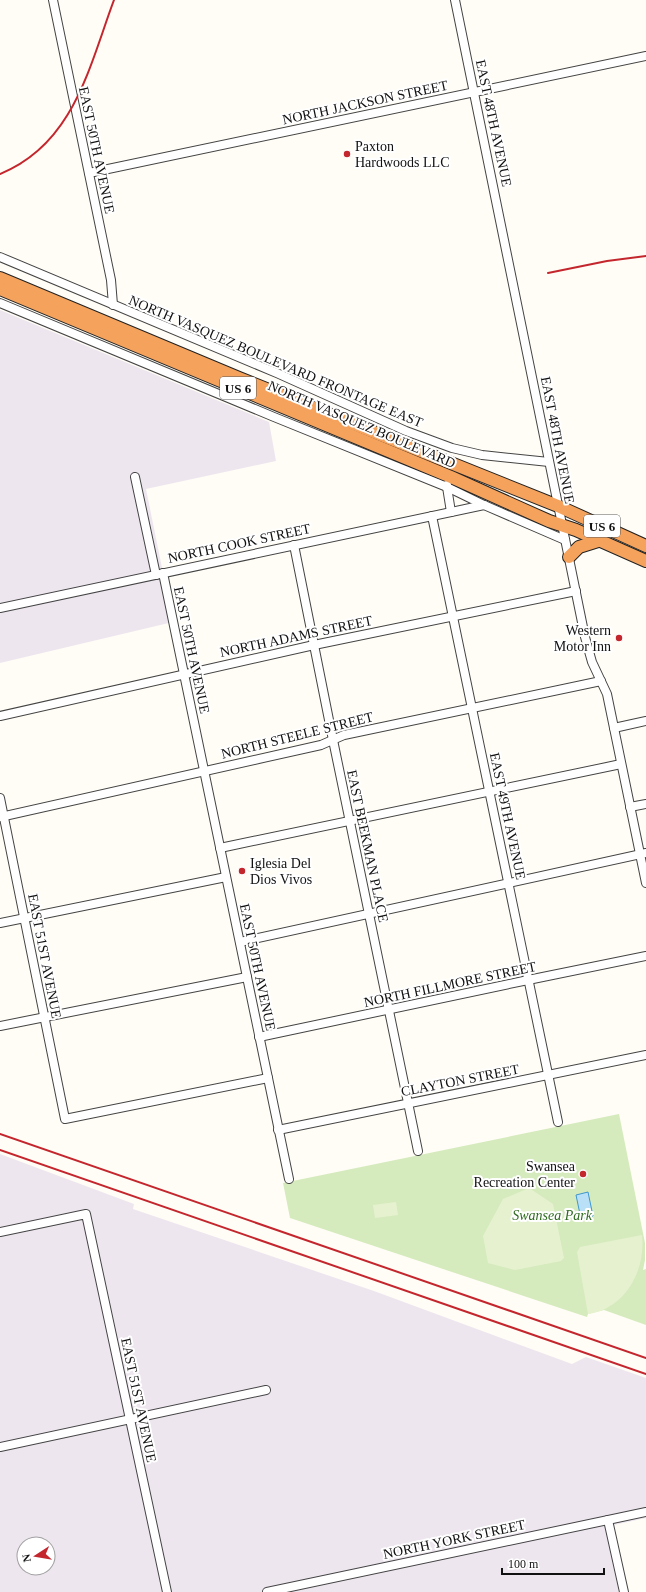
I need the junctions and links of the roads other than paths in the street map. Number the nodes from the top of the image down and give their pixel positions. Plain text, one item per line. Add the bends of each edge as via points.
1 (52, 0) edge
2 (455, 0) edge
3 (646, 56) edge
4 (474, 92) junction
5 (89, 173) junction
6 (0, 257) edge
7 (0, 278) edge
8 (0, 288) edge
9 (0, 303) edge
10 (113, 305) junction
11 (549, 462) junction
12 (135, 476) dead end
13 (449, 482) junction
14 (484, 505) junction
15 (558, 506) junction
16 (451, 512) junction
17 (432, 516) junction
18 (562, 526) junction
19 (565, 540) junction
20 (598, 540) junction
21 (294, 545) junction
22 (646, 546) edge
23 (569, 557) junction
24 (646, 561) edge
25 (159, 574) junction
26 (576, 591) junction
27 (0, 608) edge
28 (453, 617) junction
29 (314, 645) junction
30 (184, 675) junction
31 (601, 681) junction
32 (472, 708) junction
33 (0, 716) edge
34 (646, 721) edge
35 (614, 728) junction
36 (333, 740) junction
37 (621, 764) junction
38 (204, 771) junction
39 (490, 791) junction
40 (0, 798) edge
41 (646, 804) edge
42 (630, 807) junction
43 (2, 817) edge
44 (350, 821) junction
45 (220, 848) junction
46 (643, 854) edge
47 (226, 877) junction
48 (646, 883) edge
49 (509, 884) junction
50 (369, 914) junction
51 (24, 918) junction
52 (0, 923) edge
53 (240, 942) junction
54 (646, 956) edge
55 (247, 976) junction
56 (528, 980) junction
57 (389, 1010) junction
58 (44, 1016) junction
59 (0, 1026) edge
60 (259, 1037) junction
61 (646, 1055) edge
62 (548, 1075) junction
63 (268, 1078) junction
64 (408, 1104) junction
65 (558, 1122) dead end
66 (278, 1130) junction
67 (418, 1151) dead end
68 (289, 1179) dead end
69 (0, 1232) edge
70 (266, 1390) dead end
71 (130, 1419) junction
72 (0, 1447) edge
73 (646, 1512) edge
74 (608, 1520) junction
75 (167, 1592) edge
76 (267, 1592) edge
77 (624, 1592) edge

1 - 5 street, EAST 50TH AVENUE
2 - 4 street, EAST 48TH AVENUE
3 - 4 street, NORTH JACKSON STREET
4 - 5 street, NORTH JACKSON STREET
4 - 11 street, EAST 48TH AVENUE
5 - 10 street, EAST 50TH AVENUE via 111,280
6 - 10 street, NORTH VASQUEZ BOULEVARD FRONTAGE EAST
7 - 15 highway, NORTH VASQUEZ BOULEVARD / US 6 via 239,378
8 - 13 highway, NORTH VASQUEZ BOULEVARD / US 6
9 - 13 street via 274,417
10 - 11 street, NORTH VASQUEZ BOULEVARD FRONTAGE EAST via 279,374 406,431 452,448 482,455
11 - 15 street, EAST 48TH AVENUE
12 - 25 street, EAST 50TH AVENUE
13 - 14 street
13 - 16 street
13 - 18 highway, NORTH VASQUEZ BOULEVARD / US 6
14 - 16 street, NORTH COOK STREET
14 - 19 street
15 - 18 street, EAST 48TH AVENUE
15 - 22 highway, NORTH VASQUEZ BOULEVARD / US 6
16 - 17 street, NORTH COOK STREET
17 - 21 street, NORTH COOK STREET
17 - 28 street, EAST 49TH AVENUE
18 - 19 street, EAST 48TH AVENUE
18 - 20 highway, NORTH VASQUEZ BOULEVARD / US 6
19 - 23 street, EAST 48TH AVENUE
20 - 23 highway via 579,547
20 - 24 highway, NORTH VASQUEZ BOULEVARD / US 6
21 - 25 street, NORTH COOK STREET
21 - 29 street, EAST BEEKMAN PLACE
23 - 26 street, EAST 48TH AVENUE
25 - 27 street, NORTH COOK STREET
25 - 30 street, EAST 50TH AVENUE
26 - 28 street, NORTH ADAMS STREET
26 - 31 street, EAST 48TH AVENUE via 590,657
28 - 29 street, NORTH ADAMS STREET
28 - 32 street, EAST 49TH AVENUE
29 - 30 street, NORTH ADAMS STREET
29 - 36 street, EAST BEEKMAN PLACE
30 - 33 street, NORTH ADAMS STREET
30 - 38 street, EAST 50TH AVENUE
31 - 32 street, NORTH STEELE STREET
31 - 35 street, EAST 48TH AVENUE
32 - 36 street, NORTH STEELE STREET via 344,735
32 - 39 street, EAST 49TH AVENUE
34 - 35 street
35 - 37 street, EAST 48TH AVENUE
36 - 38 street, NORTH STEELE STREET via 320,746
36 - 44 street, EAST BEEKMAN PLACE
37 - 39 street
37 - 42 street, EAST 48TH AVENUE
38 - 43 street, NORTH STEELE STREET
38 - 45 street, EAST 50TH AVENUE
39 - 44 street
39 - 49 street, EAST 49TH AVENUE
40 - 43 street, EAST 51ST AVENUE
41 - 42 street
42 - 46 street, EAST 48TH AVENUE
43 - 51 street, EAST 51ST AVENUE
44 - 45 street
44 - 50 street, EAST BEEKMAN PLACE
45 - 47 street, EAST 50TH AVENUE
46 - 48 street, EAST 48TH AVENUE
46 - 49 street
47 - 51 street
47 - 53 street, EAST 50TH AVENUE
49 - 50 street
49 - 56 street, EAST 49TH AVENUE
50 - 53 street
50 - 57 street, EAST BEEKMAN PLACE
51 - 52 street
51 - 58 street, EAST 51ST AVENUE
53 - 55 street, EAST 50TH AVENUE
54 - 56 street, NORTH FILLMORE STREET
55 - 58 street
55 - 60 street, EAST 50TH AVENUE
56 - 57 street, NORTH FILLMORE STREET
56 - 62 street, EAST 49TH AVENUE
57 - 60 street, NORTH FILLMORE STREET
57 - 64 street, EAST BEEKMAN PLACE
58 - 59 street
58 - 63 street, EAST 51ST AVENUE via 65,1119
60 - 63 street, EAST 50TH AVENUE
61 - 62 street, CLAYTON STREET
62 - 64 street, CLAYTON STREET
62 - 65 street, EAST 49TH AVENUE
63 - 66 street, EAST 50TH AVENUE
64 - 66 street, CLAYTON STREET
64 - 67 street, EAST BEEKMAN PLACE
66 - 68 street, EAST 50TH AVENUE
69 - 71 street, EAST 51ST AVENUE via 86,1214
70 - 71 street
71 - 72 street
71 - 75 street, EAST 51ST AVENUE
73 - 74 street, NORTH YORK STREET
74 - 76 street, NORTH YORK STREET
74 - 77 street

